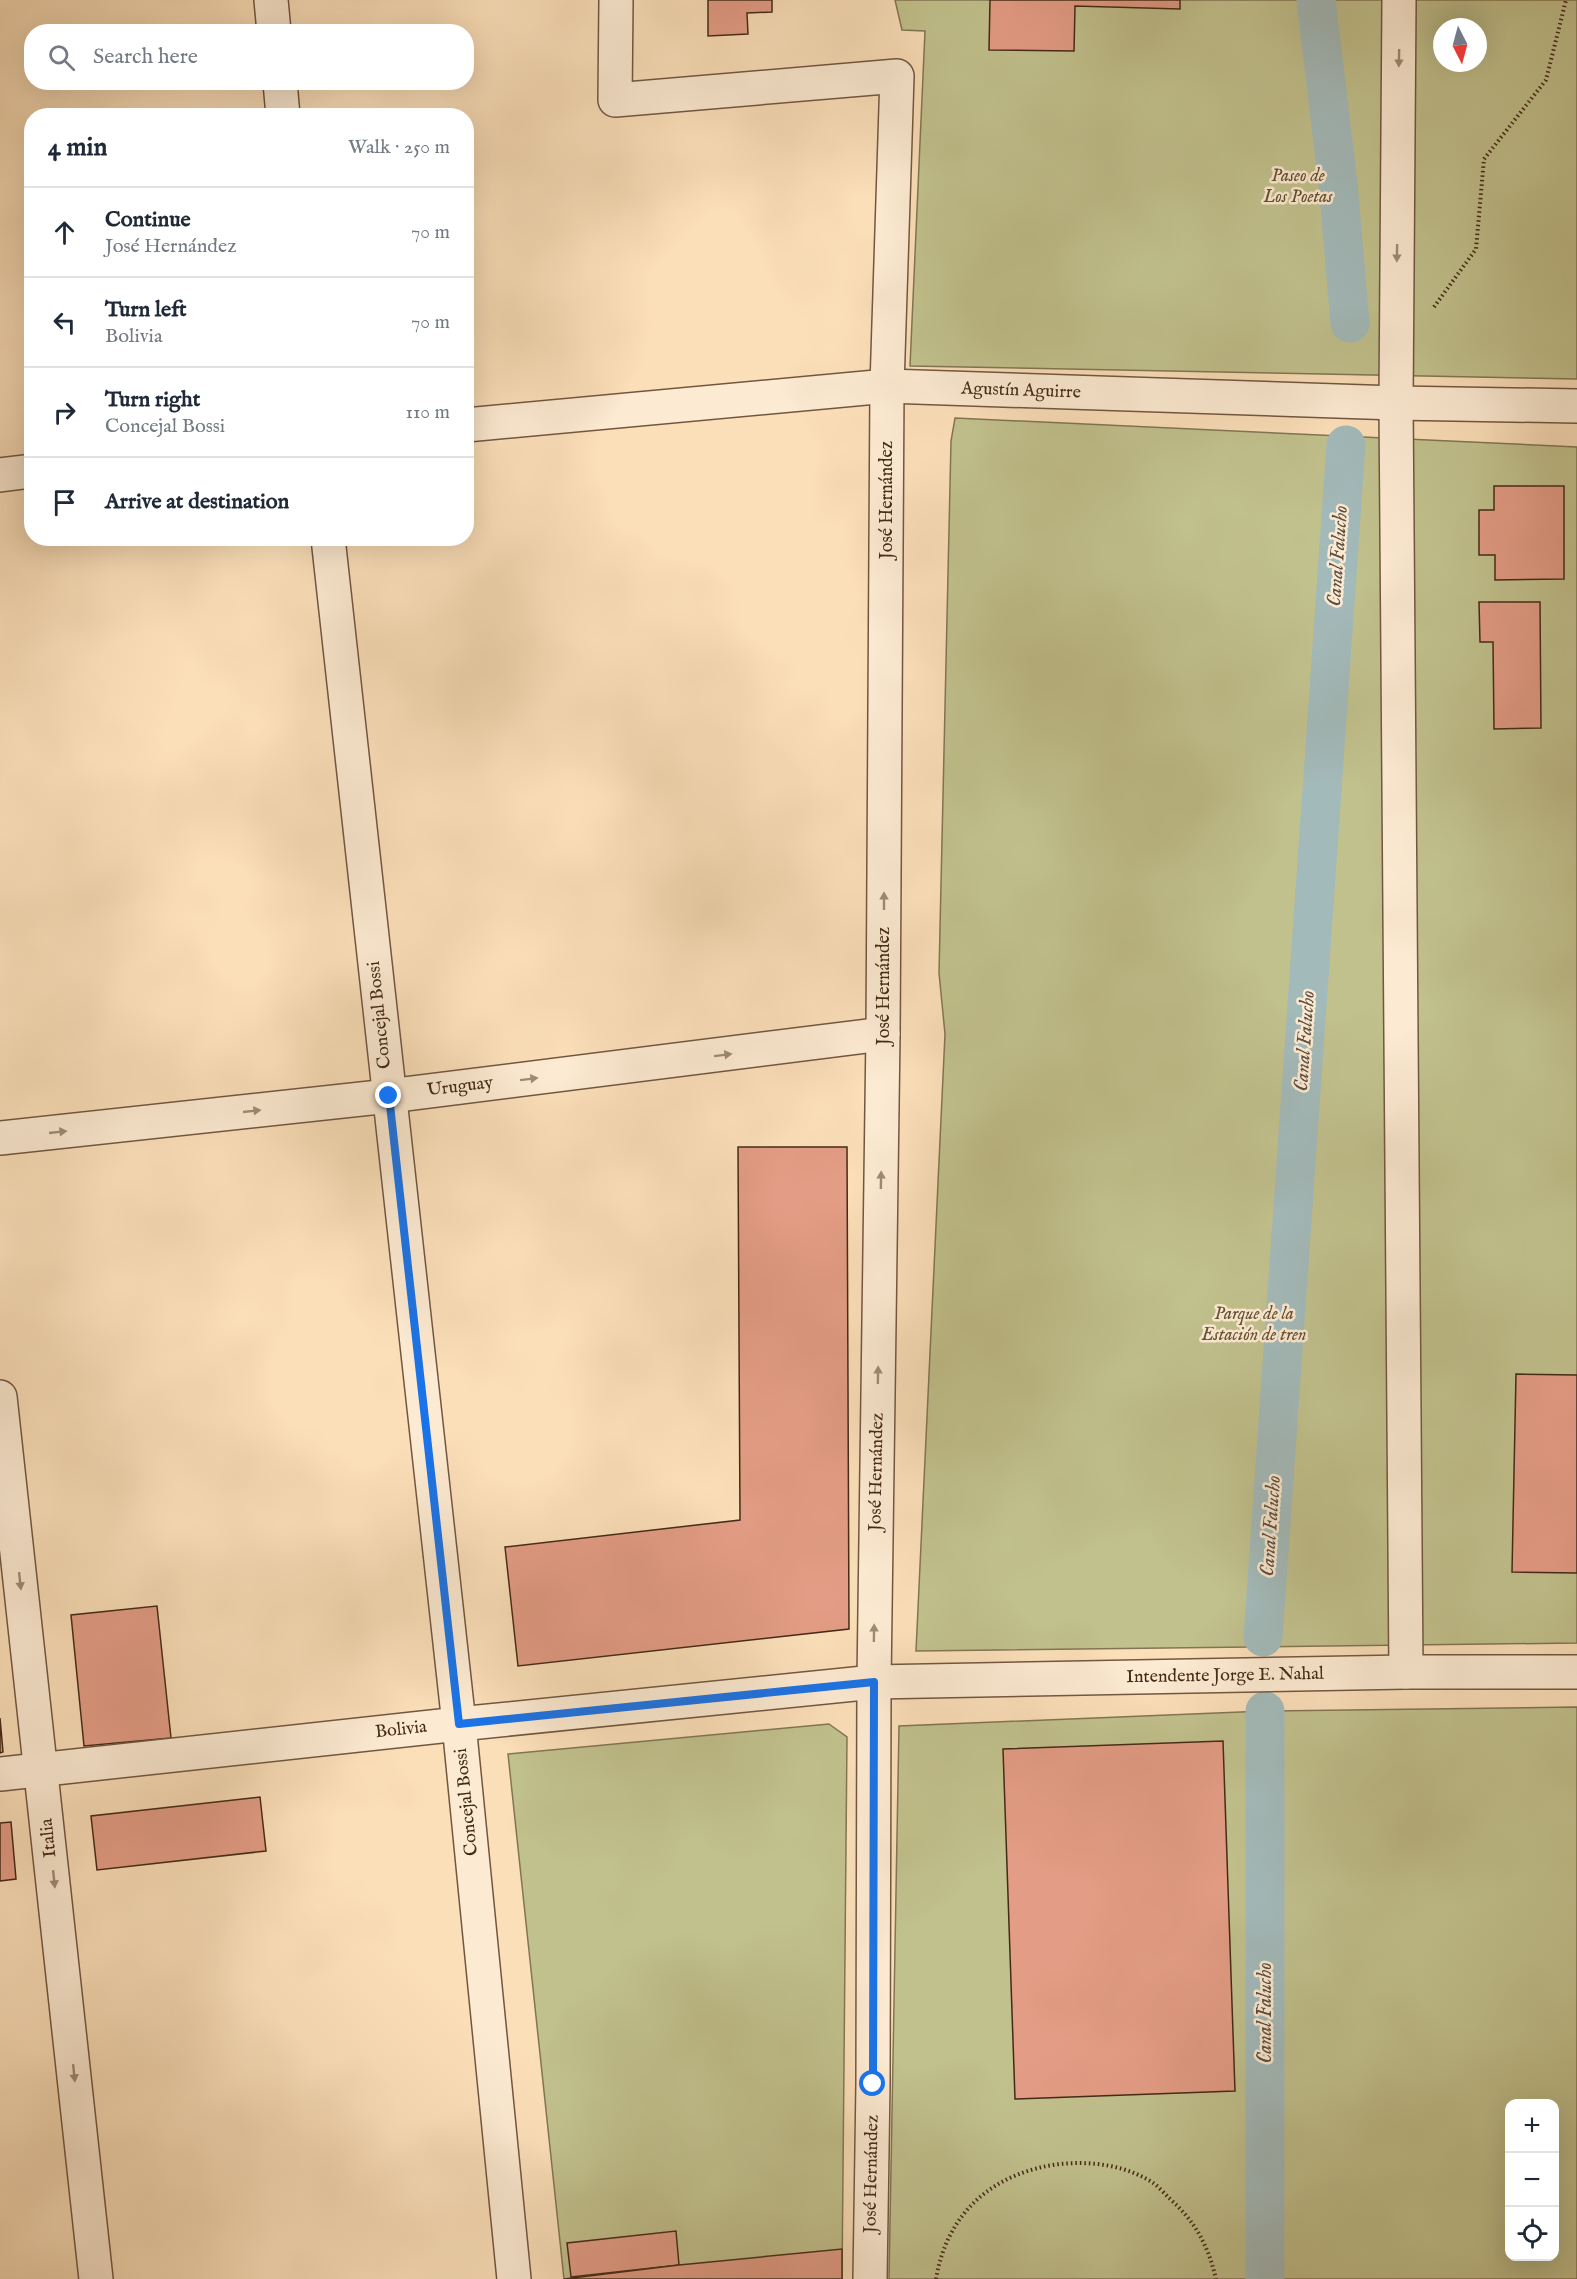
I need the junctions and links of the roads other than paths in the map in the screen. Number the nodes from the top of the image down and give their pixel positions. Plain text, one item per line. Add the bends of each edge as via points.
1 (271, 0) edge
2 (616, 0) edge
3 (1400, 0) edge
4 (273, 24) edge
5 (281, 90) edge
6 (282, 108) edge
7 (887, 386) junction
8 (1396, 403) junction
9 (1577, 406) edge
10 (474, 424) edge
11 (24, 472) edge
12 (0, 474) edge
13 (329, 546) edge
14 (883, 1034) junction
15 (389, 1096) junction
16 (0, 1138) edge
17 (0, 1397) edge
18 (1406, 1672) junction
19 (1577, 1672) edge
20 (874, 1682) junction
21 (459, 1724) junction
22 (42, 1770) junction
23 (0, 1774) edge
24 (96, 2279) edge
25 (514, 2279) edge
26 (870, 2279) edge

1 - 4 street
2 - 7 street, José Hernández via 615,100 897,76
3 -> 8 street
5 - 6 street
7 - 8 street, Agustín Aguirre
7 - 10 street, Agustín Aguirre
14 -> 7 street, José Hernández
8 - 9 street, Agustín Aguirre
8 - 18 street
11 - 12 street
13 - 15 street, Concejal Bossi
15 -> 14 street, Uruguay
20 -> 14 street, José Hernández
16 -> 15 street, Uruguay
15 - 21 street, Concejal Bossi
17 -> 22 street, Italia
18 - 19 street, Intendente Jorge E. Nahal
18 - 20 street, Intendente Jorge E. Nahal
20 - 21 street, Bolivia
20 - 26 street, José Hernández
21 - 22 street, Bolivia
21 - 25 street, Concejal Bossi
22 - 23 street, Bolivia
22 -> 24 street, Italia

